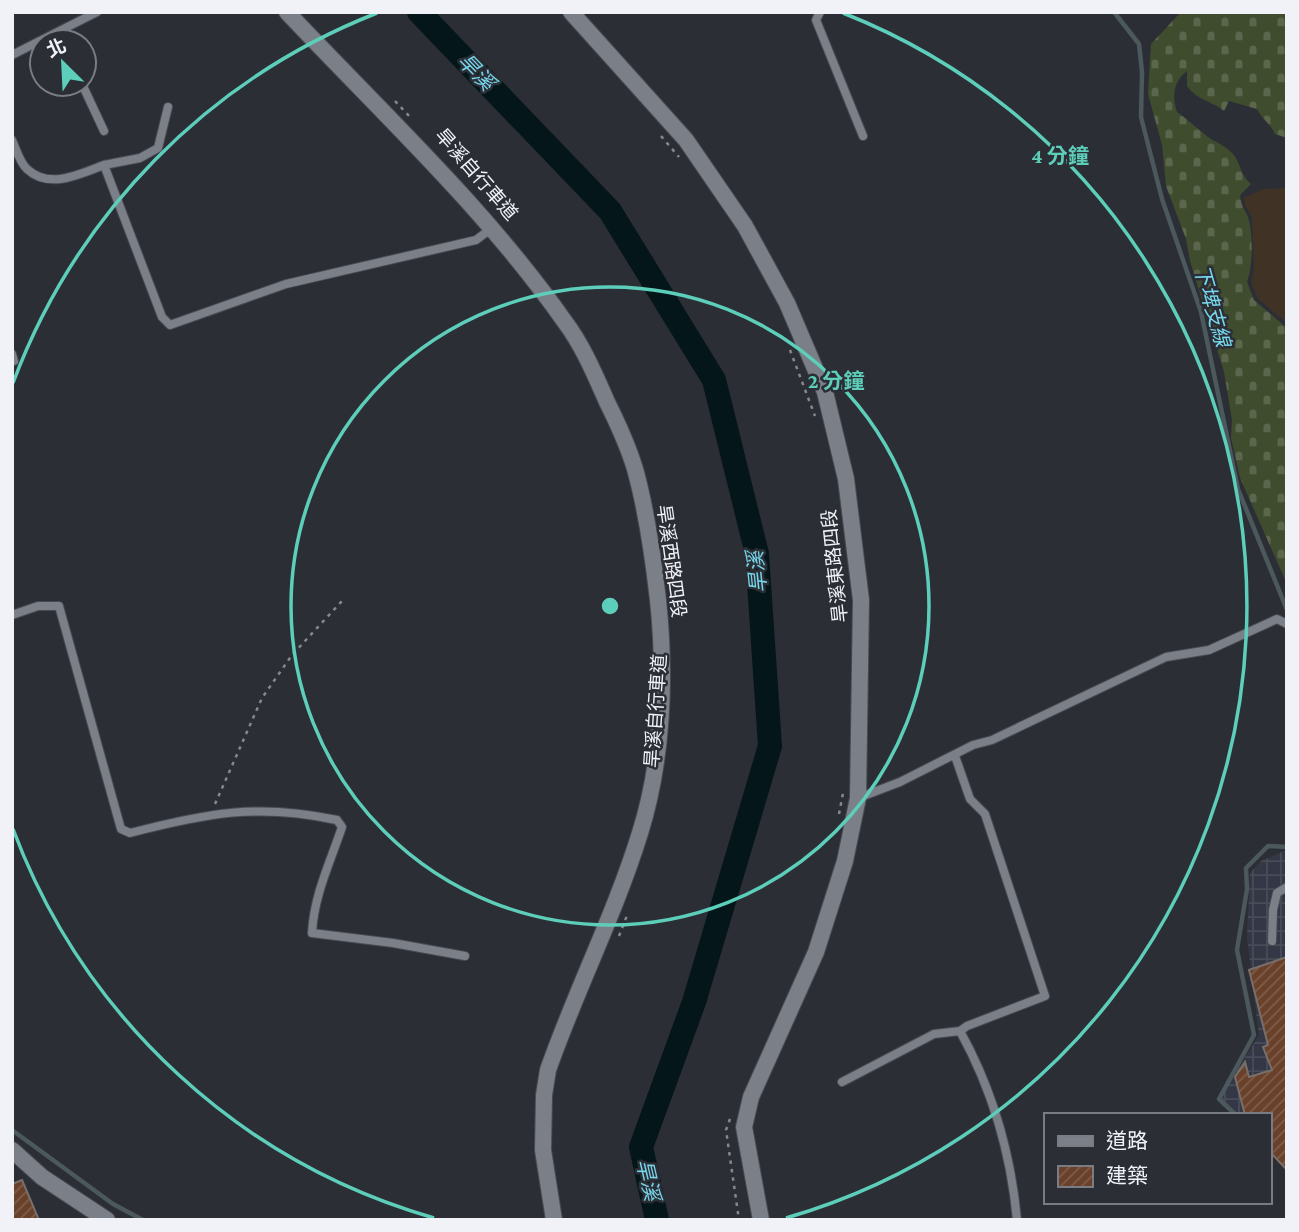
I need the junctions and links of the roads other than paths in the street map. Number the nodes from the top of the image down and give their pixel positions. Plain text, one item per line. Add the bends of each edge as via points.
1 (97, 12) edge
2 (287, 12) edge
3 (571, 12) edge
4 (820, 12) edge
5 (66, 28) edge
6 (28, 47) edge
7 (12, 55) edge
8 (89, 98) edge
9 (167, 107) dead end
10 (104, 131) dead end
11 (863, 136) dead end
12 (12, 140) edge
13 (104, 165) junction
14 (492, 228) junction
15 (12, 615) edge
16 (1287, 624) edge
17 (955, 756) junction
18 (850, 795) junction
19 (1287, 887) edge
20 (1272, 941) dead end
21 (465, 956) dead end
22 (960, 1031) junction
23 (842, 1082) dead end
24 (12, 1150) edge
25 (94, 1218) edge
26 (554, 1220) edge
27 (761, 1220) edge
28 (1017, 1220) edge

1 - 5 lane
2 - 14 street, 旱溪西路四段
3 - 18 street, 旱溪東路四段 via 686,140 746,226 787,303 825,392 846,479 861,600
4 - 11 lane via 816,20
6 - 7 lane
8 - 10 lane
9 - 13 lane via 158,148 140,158
12 - 13 lane via 25,168 40,178 64,180
13 - 14 lane via 162,317 170,325 286,284 477,240
14 - 26 street, 旱溪西路四段 via 566,324 619,426 646,514 660,621 660,719 640,832 548,1070 542,1150
15 - 21 lane via 38,606 59,606 121,829 130,833 211,814 274,811 337,820 342,828 320,884 312,933
16 - 17 lane via 1277,619 1209,650 1166,657
17 - 18 lane via 900,782
17 - 22 lane via 970,799 985,814 1045,996
18 - 27 street, 旱溪東路四段 via 845,861 816,953 751,1097 744,1127
19 - 20 lane via 1277,893
22 - 23 lane via 934,1034
22 - 28 lane via 985,1081 1014,1187
24 - 25 street

